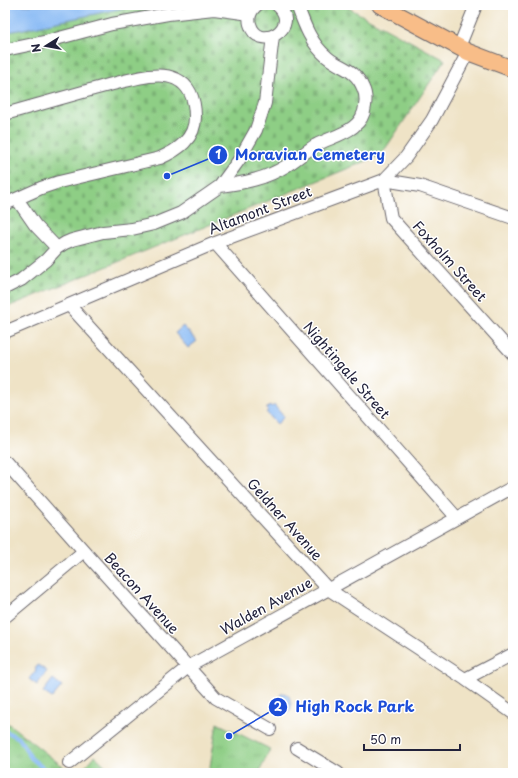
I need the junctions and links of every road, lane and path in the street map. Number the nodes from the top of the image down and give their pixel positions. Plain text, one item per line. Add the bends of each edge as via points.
1 (297, 5) edge
2 (380, 5) edge
3 (476, 5) edge
4 (254, 9) edge
5 (280, 9) edge
6 (273, 36) junction
7 (463, 49) junction
8 (5, 50) edge
9 (513, 68) edge
10 (5, 114) edge
11 (384, 180) junction
12 (220, 186) junction
13 (17, 199) junction
14 (5, 204) edge
15 (513, 218) edge
16 (216, 243) junction
17 (57, 248) junction
18 (5, 288) edge
19 (69, 305) junction
20 (5, 332) edge
21 (513, 354) edge
22 (5, 462) edge
23 (513, 487) edge
24 (457, 518) junction
25 (84, 551) junction
26 (328, 589) junction
27 (5, 618) edge
28 (513, 654) edge
29 (188, 667) junction
30 (466, 679) junction
31 (513, 713) edge
32 (270, 729) dead end
33 (297, 748) dead end
34 (70, 763) dead end
35 (338, 773) edge

1 - 5 street
1 - 12 street via 308,34 318,48 360,81 366,99 365,111 354,127 315,146 276,172 251,182
2 - 7 main road
3 - 7 street, Altamont Street
4 - 6 street via 249,19 253,30 262,37
4 - 8 street via 214,9 168,14 112,24
5 - 6 street via 285,18 284,24 278,34
6 - 12 street via 266,103 256,130
7 - 9 main road
7 - 11 street, Altamont Street via 432,120 406,157
10 - 13 street via 150,76 174,78 183,83 190,92 194,105 195,126 184,144 172,153 59,182
11 - 15 street via 420,186
11 - 16 street, Altamont Street
11 - 21 street, Foxholm Street via 390,218
12 - 17 street via 181,213 154,224 103,232 72,240
13 - 14 street
13 - 17 street via 35,225
16 - 19 street, Altamont Street
16 - 24 street, Nightingale Street
17 - 18 street via 21,280
19 - 20 street, Altamont Street
19 - 26 street, Geldner Avenue
22 - 25 street, Beacon Avenue
23 - 24 street, Walden Avenue
24 - 26 street, Walden Avenue
25 - 27 street
25 - 29 street, Beacon Avenue
26 - 29 street, Walden Avenue
26 - 30 street, Geldner Avenue
28 - 30 street
29 - 32 street, Beacon Avenue via 216,698
29 - 34 street, Walden Avenue
30 - 31 street, Geldner Avenue
33 - 35 street

